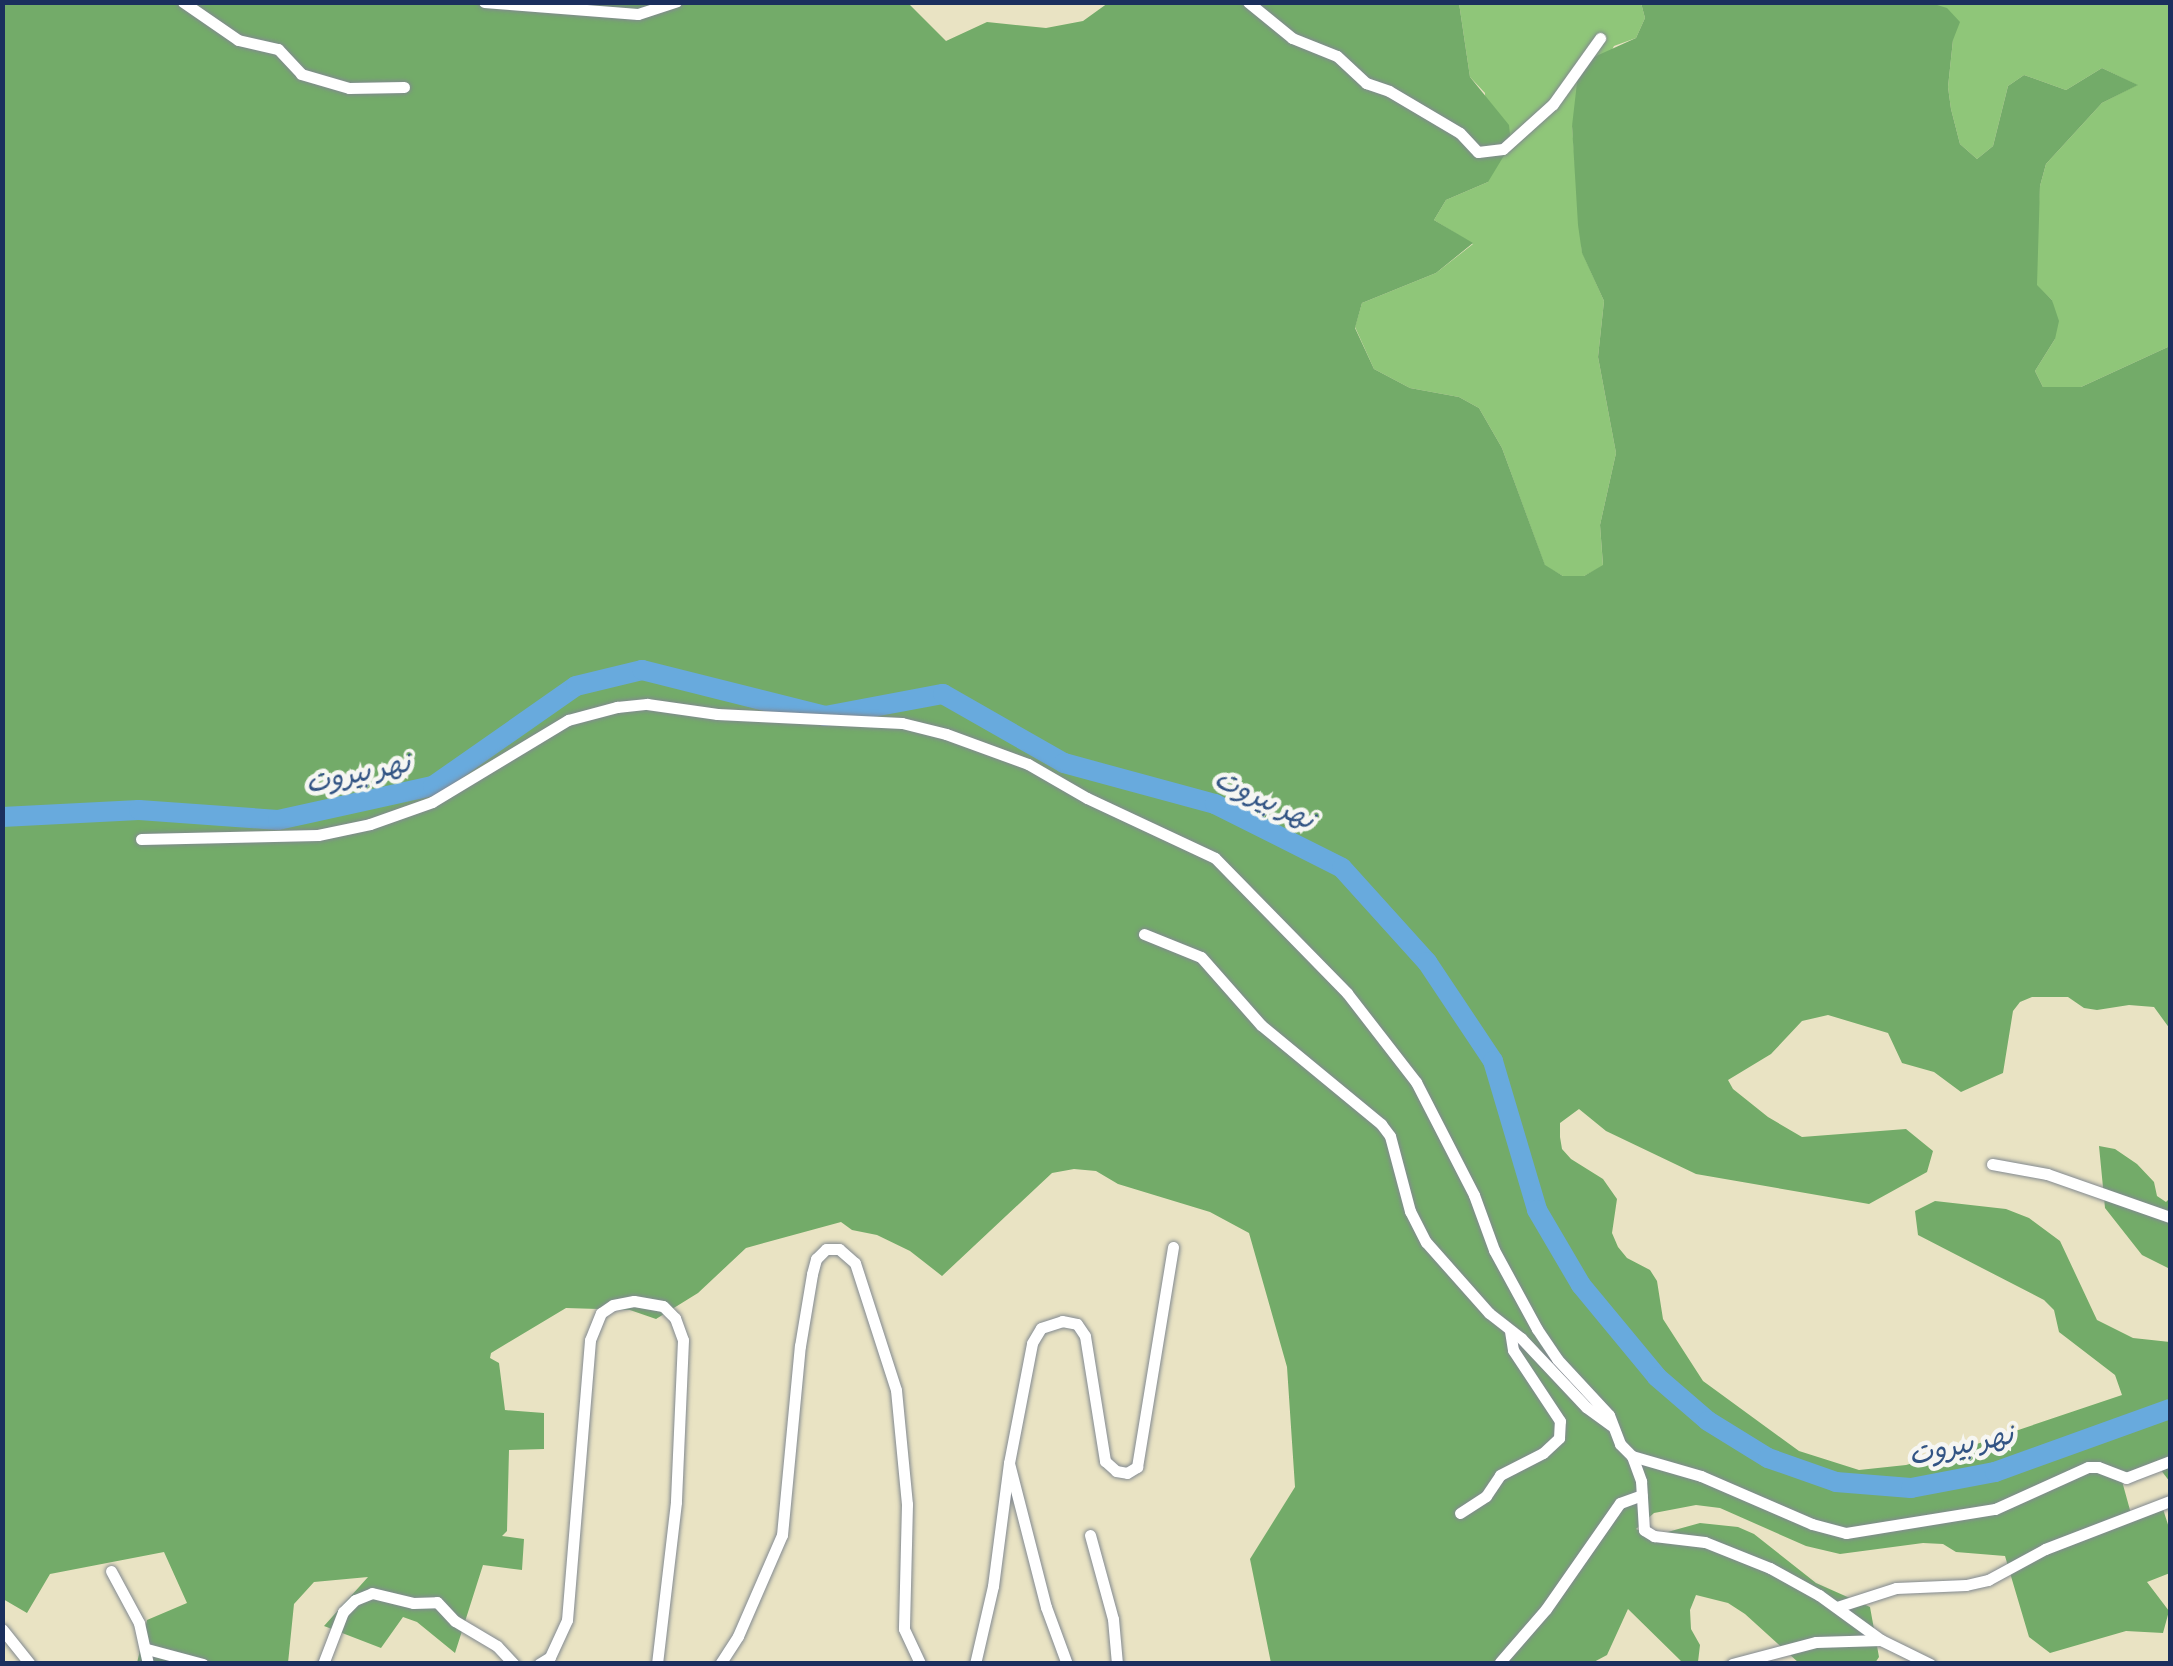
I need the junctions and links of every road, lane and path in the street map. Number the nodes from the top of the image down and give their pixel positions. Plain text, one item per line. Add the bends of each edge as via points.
1 (183, 2) edge
2 (484, 2) edge
3 (676, 2) edge
4 (1248, 2) edge
5 (1600, 38) dead end
6 (404, 87) dead end
7 (141, 839) dead end
8 (1144, 934) dead end
9 (1992, 1164) dead end
10 (2170, 1217) edge
11 (1173, 1246) dead end
12 (1510, 1330) junction
13 (1614, 1428) junction
14 (1632, 1456) junction
15 (2170, 1462) edge
16 (1010, 1463) junction
17 (1642, 1495) junction
18 (2170, 1501) edge
19 (1460, 1513) dead end
20 (1090, 1535) dead end
21 (111, 1571) dead end
22 (1837, 1608) junction
23 (3, 1630) edge
24 (1881, 1640) junction
25 (147, 1649) junction
26 (1500, 1662) edge
27 (30, 1664) edge
28 (148, 1664) edge
29 (203, 1664) edge
30 (323, 1664) edge
31 (514, 1664) edge
32 (539, 1664) edge
33 (657, 1664) edge
34 (720, 1664) edge
35 (920, 1664) edge
36 (976, 1664) edge
37 (1067, 1664) edge
38 (1117, 1664) edge
39 (1732, 1664) edge
40 (1930, 1664) edge

1 - 6 street via 238,40 278,49 301,74 349,88
2 - 3 street via 638,14
4 - 5 street via 1292,38 1337,56 1366,83 1460,133 1478,152 1503,150 1553,104
7 - 13 street via 318,835 370,824 432,802 568,720 648,704 902,724 1028,764 1215,858 1348,993 1416,1082 1538,1329
8 - 12 street via 1201,957 1262,1026 1381,1124 1418,1230
9 - 10 street via 2048,1174
11 - 16 street via 1137,1467 1116,1471 1105,1461 1085,1336 1077,1324 1062,1321 1041,1328 1032,1343
12 - 13 street
12 - 19 street via 1513,1350 1556,1412 1559,1438 1500,1475 1486,1496
13 - 14 street
14 - 15 street via 1846,1533 1995,1509 2088,1468 2126,1478
14 - 17 street
16 - 36 street
16 - 37 street
17 - 22 street via 1641,1520 1654,1536 1728,1549
17 - 26 street via 1620,1503 1546,1610
18 - 22 street via 1988,1580 1896,1588
20 - 38 street via 1113,1619
21 - 25 street
22 - 24 street
23 - 27 street
24 - 39 street via 1816,1642
24 - 40 street
25 - 28 street
25 - 29 street
30 - 31 street via 343,1612 372,1593 413,1604 437,1602
32 - 33 street via 550,1657 566,1620 590,1340 601,1313 634,1302 663,1306 683,1340 676,1502
34 - 35 street via 782,1534 812,1274 826,1248 838,1248 863,1282 896,1390 907,1504 904,1628

